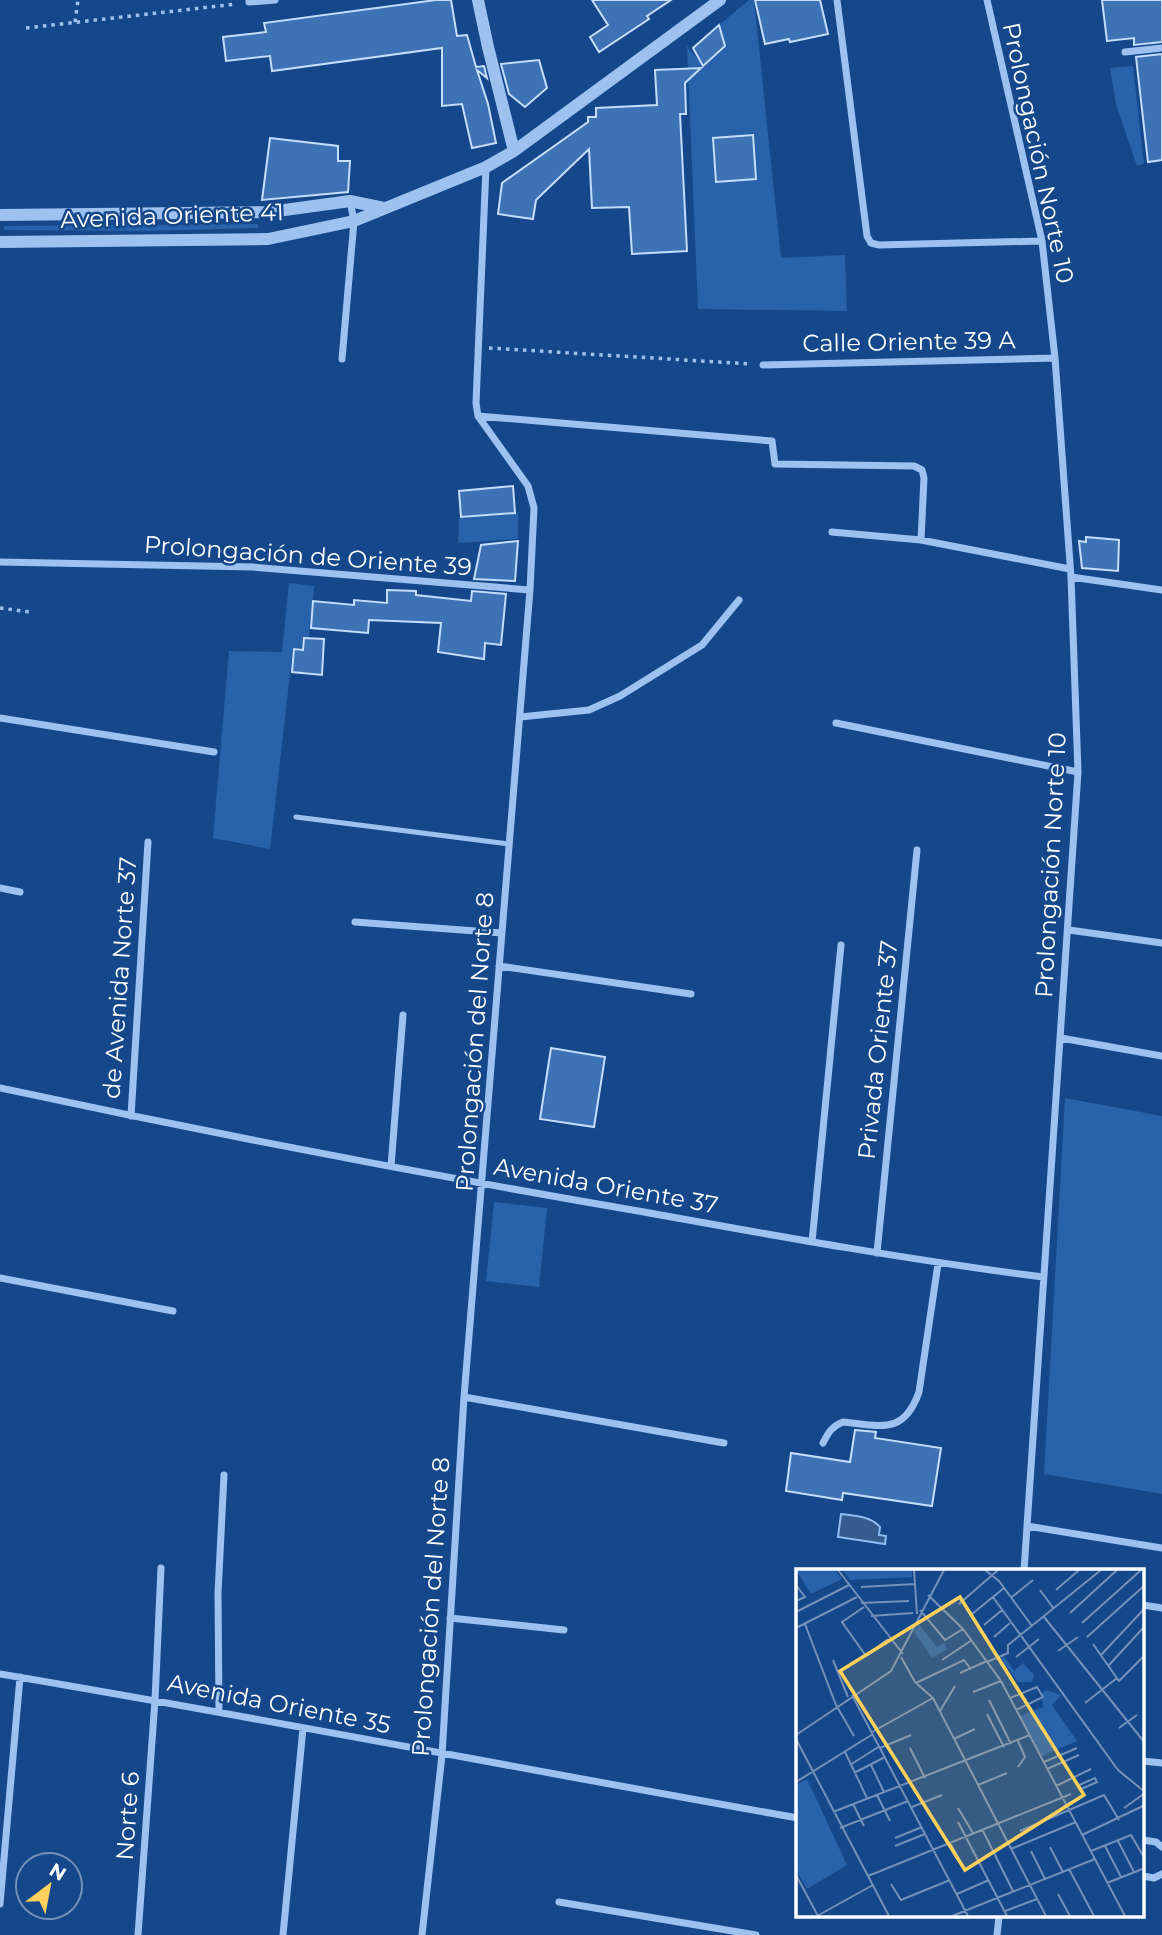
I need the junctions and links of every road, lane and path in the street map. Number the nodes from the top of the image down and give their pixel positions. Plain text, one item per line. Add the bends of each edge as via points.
1 (78, 0) edge
2 (275, 0) edge
3 (478, 0) edge
4 (720, 0) edge
5 (837, 0) edge
6 (987, 0) edge
7 (249, 1) edge
8 (75, 22) junction
9 (26, 28) dead end
10 (1162, 48) edge
11 (1125, 52) dead end
12 (514, 151) junction
13 (486, 167) junction
14 (350, 201) junction
15 (384, 208) junction
16 (0, 215) edge
17 (354, 221) junction
18 (1042, 241) junction
19 (0, 242) edge
20 (477, 347) junction
21 (1055, 358) junction
22 (342, 359) dead end
23 (763, 365) joint
24 (478, 416) junction
25 (832, 532) dead end
26 (920, 540) junction
27 (0, 562) edge
28 (1071, 573) junction
29 (530, 590) junction
30 (1162, 590) edge
31 (739, 600) dead end
32 (0, 608) edge
33 (30, 612) dead end
34 (520, 717) junction
35 (0, 718) edge
36 (836, 723) dead end
37 (214, 752) dead end
38 (1078, 772) junction
39 (296, 817) dead end
40 (148, 842) dead end
41 (509, 844) junction
42 (917, 850) dead end
43 (0, 888) edge
44 (20, 892) dead end
45 (355, 922) dead end
46 (1069, 930) junction
47 (502, 933) junction
48 (1162, 943) edge
49 (841, 945) dead end
50 (499, 966) junction
51 (691, 994) dead end
52 (403, 1015) dead end
53 (1061, 1038) junction
54 (1162, 1056) edge
55 (0, 1088) edge
56 (131, 1116) junction
57 (391, 1166) junction
58 (483, 1184) junction
59 (812, 1242) junction
60 (877, 1253) junction
61 (938, 1264) junction
62 (1044, 1277) junction
63 (0, 1278) edge
64 (173, 1311) dead end
65 (464, 1397) junction
66 (724, 1443) dead end
67 (823, 1443) dead end
68 (224, 1475) dead end
69 (1027, 1526) junction
70 (1162, 1548) edge
71 (161, 1568) dead end
72 (1024, 1569) edge
73 (1144, 1605) edge
74 (1162, 1608) edge
75 (450, 1618) junction
76 (564, 1630) dead end
77 (0, 1674) edge
78 (20, 1677) junction
79 (155, 1700) junction
80 (219, 1712) junction
81 (303, 1728) junction
82 (442, 1755) junction
83 (1144, 1761) edge
84 (1162, 1763) edge
85 (796, 1818) edge
86 (1162, 1874) edge
87 (1158, 1879) edge
88 (559, 1902) dead end
89 (0, 1904) edge
90 (138, 1935) edge
91 (283, 1935) edge
92 (422, 1935) edge
93 (757, 1935) edge

1 - 8 path
2 - 7 street
3 - 12 street
4 - 12 street, Avenida Oriente 41
5 - 18 street via 871,243
6 - 18 street, Prolongación Norte 10
7 - 8 path
8 - 9 path
10 - 11 street
12 - 13 street, Avenida Oriente 41
13 - 15 street, Avenida Oriente 41
13 - 20 street
14 - 15 street, Avenida Oriente 41
14 - 16 street, Avenida Oriente 41 via 270,212
14 - 17 street
15 - 17 street, Avenida Oriente 41
17 - 19 street, Avenida Oriente 41 via 268,239
17 - 22 street
18 - 21 street, Prolongación Norte 10
20 - 23 path
20 - 24 street
21 - 23 street, Calle Oriente 39 A
21 - 28 street, Prolongación Norte 10
24 - 26 street via 772,441 775,464 914,466 922,470 924,478
24 - 29 street, Prolongación del Norte 8 via 528,486 534,508
25 - 26 street
26 - 28 street
27 - 29 street, Prolongación de Oriente 39 via 252,567
28 - 30 street
28 - 38 street, Prolongación Norte 10
29 - 34 street, Prolongación del Norte 8
31 - 34 street via 702,645 620,696 589,710
32 - 33 path
34 - 41 street, Prolongación del Norte 8
35 - 37 street
36 - 38 street
38 - 46 street, Prolongación Norte 10
39 - 41 lane
40 - 56 street, de Avenida Norte 37
41 - 47 street, Prolongación del Norte 8
42 - 60 street, Privada Oriente 37
43 - 44 street
45 - 47 street
46 - 48 street
46 - 53 street, Prolongación Norte 10
47 - 50 street, Prolongación del Norte 8
49 - 59 street
50 - 51 street
50 - 58 street, Prolongación del Norte 8
52 - 57 street
53 - 54 street
53 - 62 street, Prolongación Norte 10
55 - 56 street, Avenida Oriente 37
56 - 57 street, Avenida Oriente 37
57 - 58 street, Avenida Oriente 37
58 - 59 street, Avenida Oriente 37
58 - 65 street, Prolongación del Norte 8
59 - 60 street, Avenida Oriente 37
60 - 61 street, Avenida Oriente 37
61 - 62 street, Avenida Oriente 37
61 - 67 street via 914,1408 904,1419 883,1426 837,1424
62 - 69 street, Prolongación Norte 10
63 - 64 street
65 - 66 street
65 - 75 street, Prolongación del Norte 8
68 - 80 street via 218,1593
69 - 70 street
69 - 72 street, Prolongación Norte 10
71 - 79 street, Norte 6
73 - 74 street
75 - 76 street
75 - 82 street, Prolongación del Norte 8
77 - 78 street, Avenida Oriente 35
78 - 79 street, Avenida Oriente 35
78 - 89 street
79 - 80 street, Avenida Oriente 35
79 - 90 street, Norte 6
80 - 81 street, Avenida Oriente 35
81 - 82 street, Avenida Oriente 35
81 - 91 street
82 - 85 street, Avenida Oriente 35
82 - 92 street, Prolongación del Norte 8
83 - 84 street
86 - 87 street
88 - 93 street

